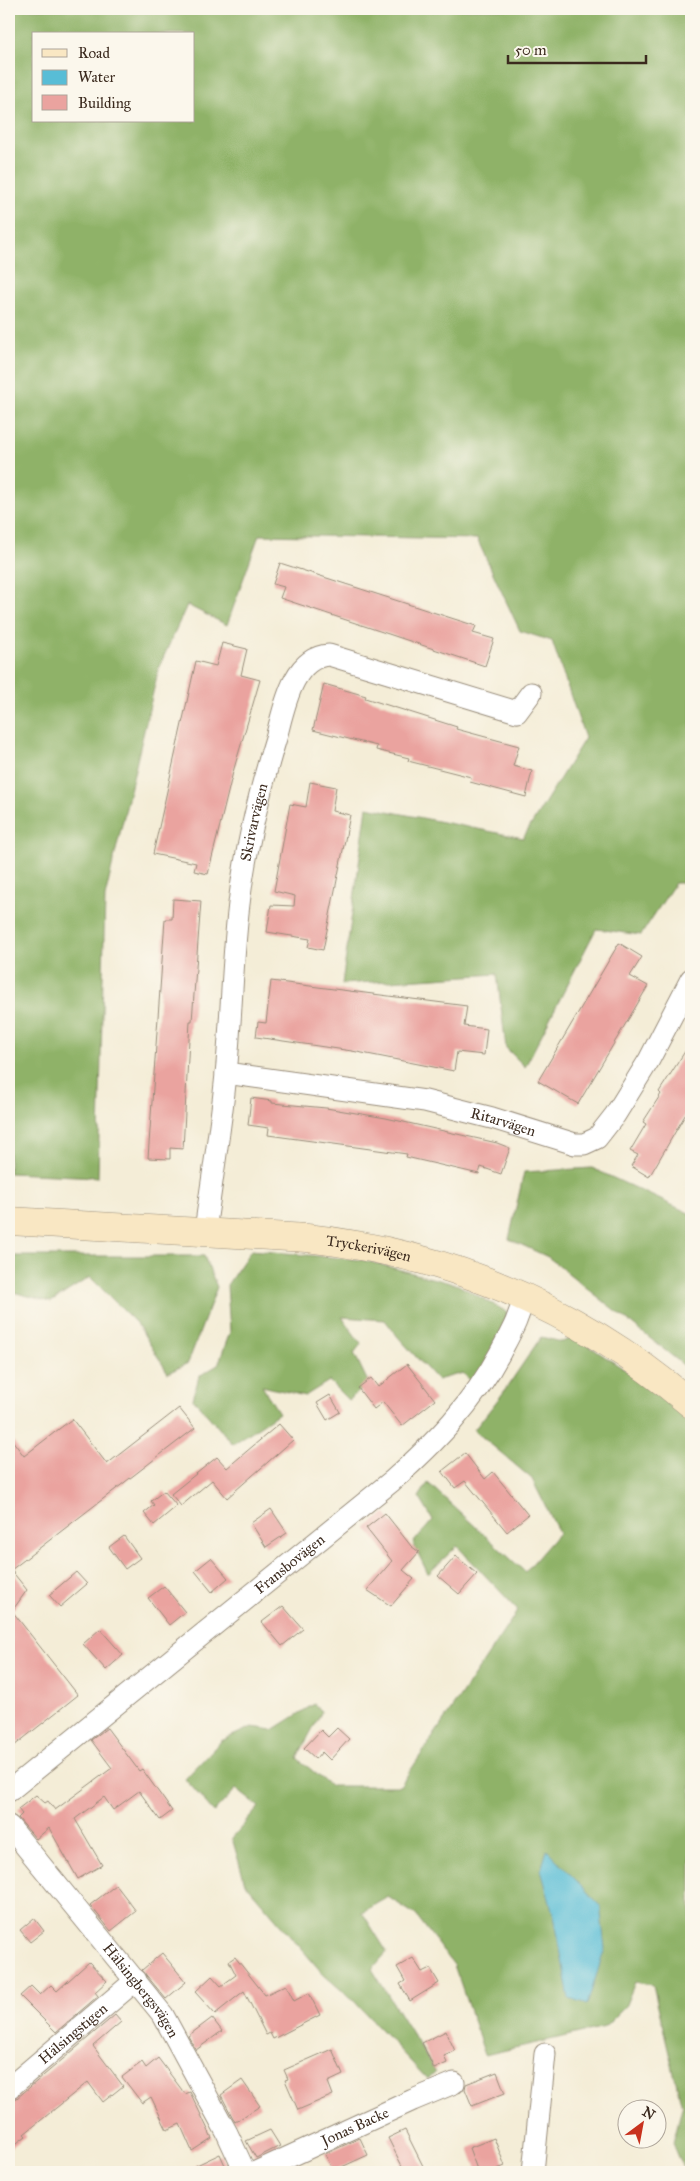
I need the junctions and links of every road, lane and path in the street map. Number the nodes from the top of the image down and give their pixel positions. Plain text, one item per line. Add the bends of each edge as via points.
1 (532, 693) dead end
2 (691, 979) edge
3 (226, 1073) junction
4 (9, 1221) edge
5 (205, 1231) junction
6 (524, 1296) junction
7 (691, 1404) edge
8 (9, 1791) edge
9 (9, 1826) edge
10 (136, 1980) junction
11 (545, 2054) dead end
12 (454, 2083) dead end
13 (9, 2088) edge
14 (245, 2172) edge
15 (256, 2172) edge
16 (533, 2172) edge

1 - 3 street, Skrivarvägen via 517,712 336,656 319,656 307,663 297,676 288,698 266,770 249,843 236,939
2 - 3 street, Ritarvägen via 649,1060 615,1115 597,1138 584,1144 425,1101
3 - 5 street, Skrivarvägen
4 - 5 street, Tryckerivägen
5 - 6 street, Tryckerivägen via 340,1242 396,1252 468,1273
6 - 7 street, Tryckerivägen via 620,1350
6 - 8 street, Fransbovägen via 519,1318 483,1383 461,1414 430,1448
9 - 10 street, Hälsingbergsvägen
10 - 13 street, Hälsingstigen
10 - 14 street, Hälsingbergsvägen via 183,2049
11 - 16 street
12 - 15 street, Jonas Backe

